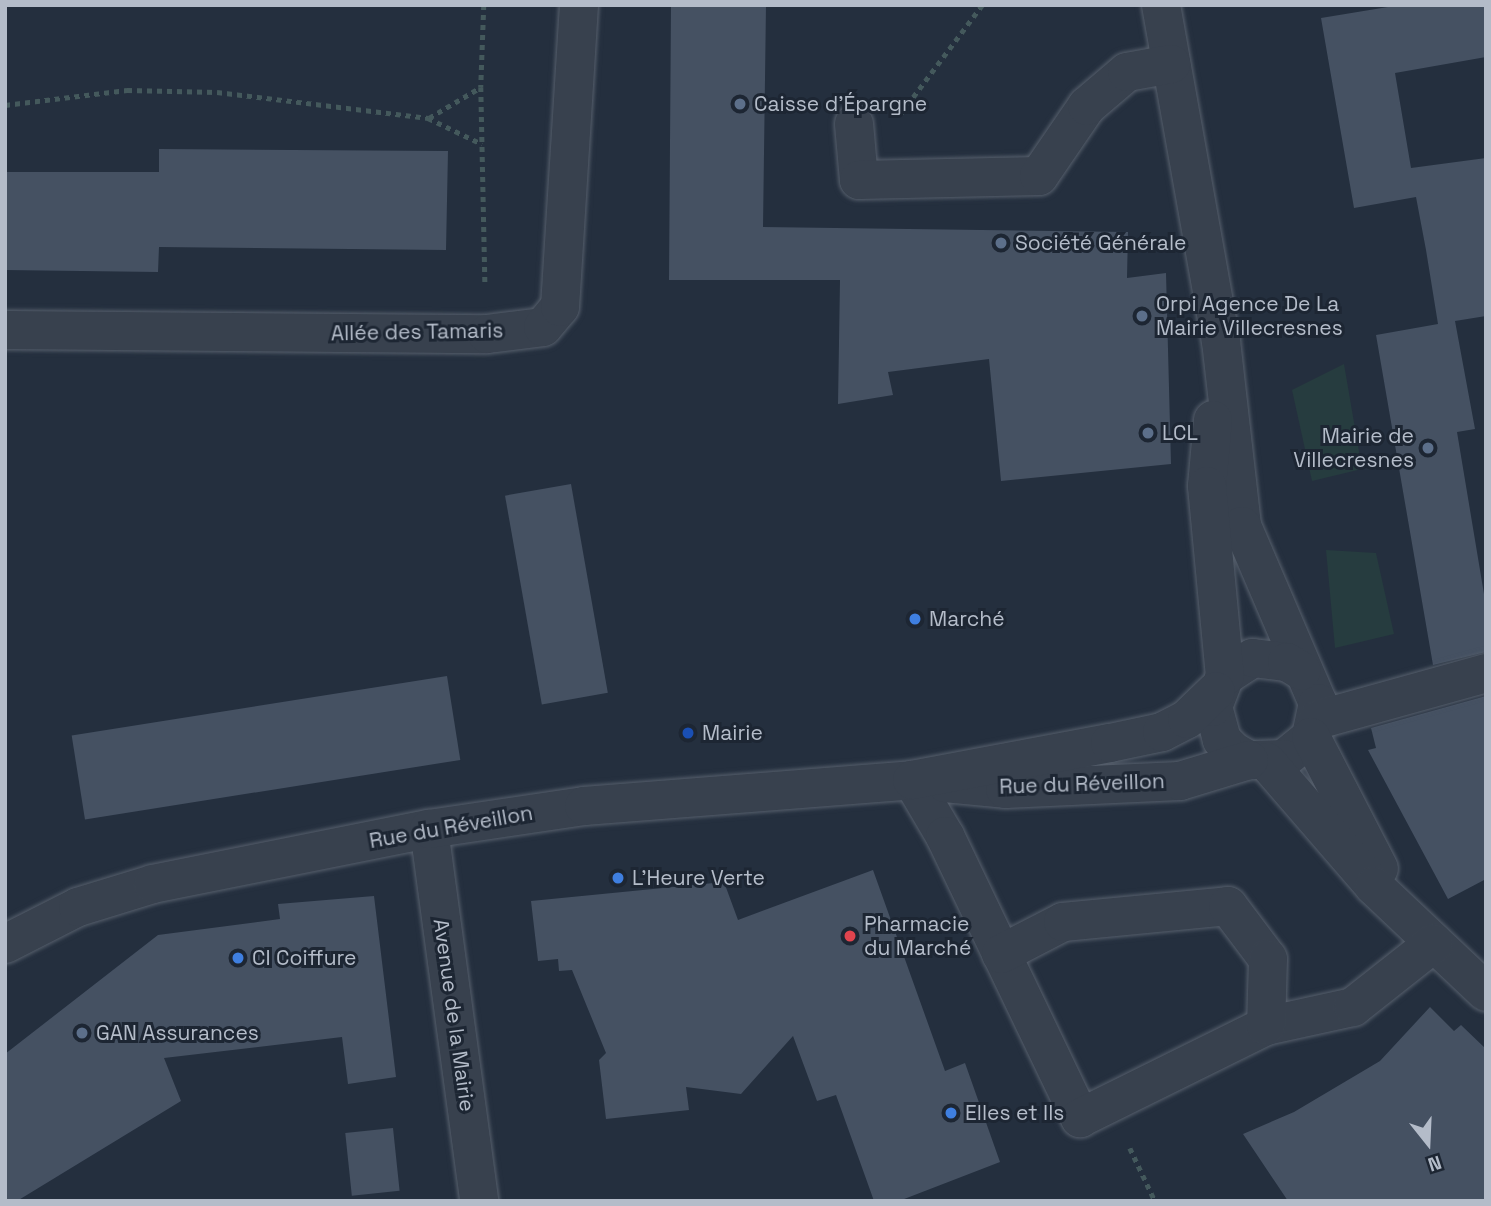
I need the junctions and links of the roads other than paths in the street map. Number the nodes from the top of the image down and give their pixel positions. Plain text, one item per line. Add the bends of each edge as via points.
1 (579, 5) edge
2 (1165, 6) edge
3 (1171, 64) junction
4 (854, 127) road end
5 (5, 330) edge
6 (1220, 341) junction
7 (1302, 671) junction
8 (1486, 673) edge
9 (1220, 683) junction
10 (1314, 729) junction
11 (1258, 761) junction
12 (912, 780) junction
13 (429, 829) junction
14 (1398, 905) junction
15 (1434, 943) junction
16 (5, 944) edge
17 (1001, 954) junction
18 (1486, 992) edge
19 (1266, 1026) junction
20 (479, 1201) edge

1 - 5 street, Allée des Tamaris via 560,307 543,327 486,334
2 - 3 street
3 - 4 street via 1127,72 1087,106 1039,176 859,180
3 - 6 street
6 - 7 street via 1242,526
6 - 9 street via 1207,486
7 - 9 street via 1287,662 1253,658
7 - 10 street via 1318,703
8 - 10 street
9 - 11 street via 1213,707 1222,740
9 - 12 street, Rue du Réveillon via 1187,719 1162,732
10 - 11 street via 1284,759
10 - 14 street
11 - 12 street, Rue du Réveillon via 1180,781 1005,789
11 - 14 street
12 - 13 street, Rue du Réveillon via 584,806
12 - 17 street
13 - 16 street, Rue du Réveillon via 153,884 78,907
13 - 20 street, Avenue de la Mairie
14 - 15 street
15 - 18 street
15 - 19 street via 1353,1007
17 - 19 street via 1063,922 1228,906 1268,959
17 - 19 street via 1080,1118

